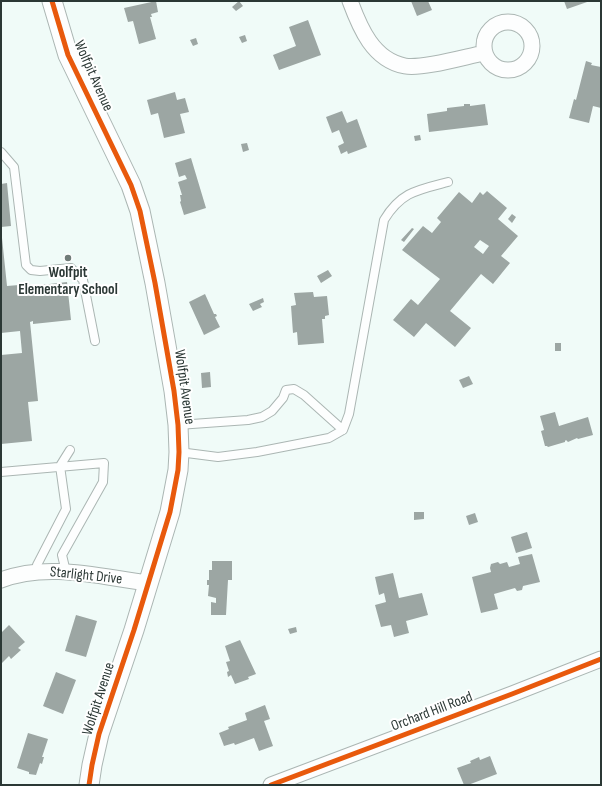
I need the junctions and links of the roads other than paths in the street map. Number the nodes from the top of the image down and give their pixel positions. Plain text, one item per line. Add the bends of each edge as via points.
1 (52, 1) edge
2 (350, 1) edge
3 (484, 53) dead end
4 (1, 152) edge
5 (448, 182) dead end
6 (95, 341) dead end
7 (178, 425) junction
8 (343, 430) junction
9 (70, 450) dead end
10 (179, 452) junction
11 (60, 466) junction
12 (1, 472) edge
13 (37, 571) junction
14 (66, 572) junction
15 (1, 580) edge
16 (148, 583) junction
17 (601, 659) edge
18 (89, 785) edge
19 (271, 785) edge

1 - 7 street, Wolfpit Avenue via 68,55 131,185 140,211 155,283
2 - 3 street via 366,36 376,50 393,63 423,66
4 - 6 lane via 14,167 26,265 31,270 40,271 71,268 83,280
5 - 8 lane via 404,196 392,207 384,220 349,414
7 - 8 lane via 262,417 272,411 286,390 294,389
7 - 10 street, Wolfpit Avenue
8 - 10 lane via 329,438 257,452 218,457
9 - 11 lane
10 - 16 street, Wolfpit Avenue via 170,512
11 - 12 lane
11 - 13 lane via 66,509 36,565
11 - 14 lane via 104,463 103,482 62,555
13 - 14 street, Starlight Drive
13 - 15 street, Starlight Drive
14 - 16 street, Starlight Drive
16 - 18 street, Wolfpit Avenue via 101,728
17 - 19 street, Orchard Hill Road

